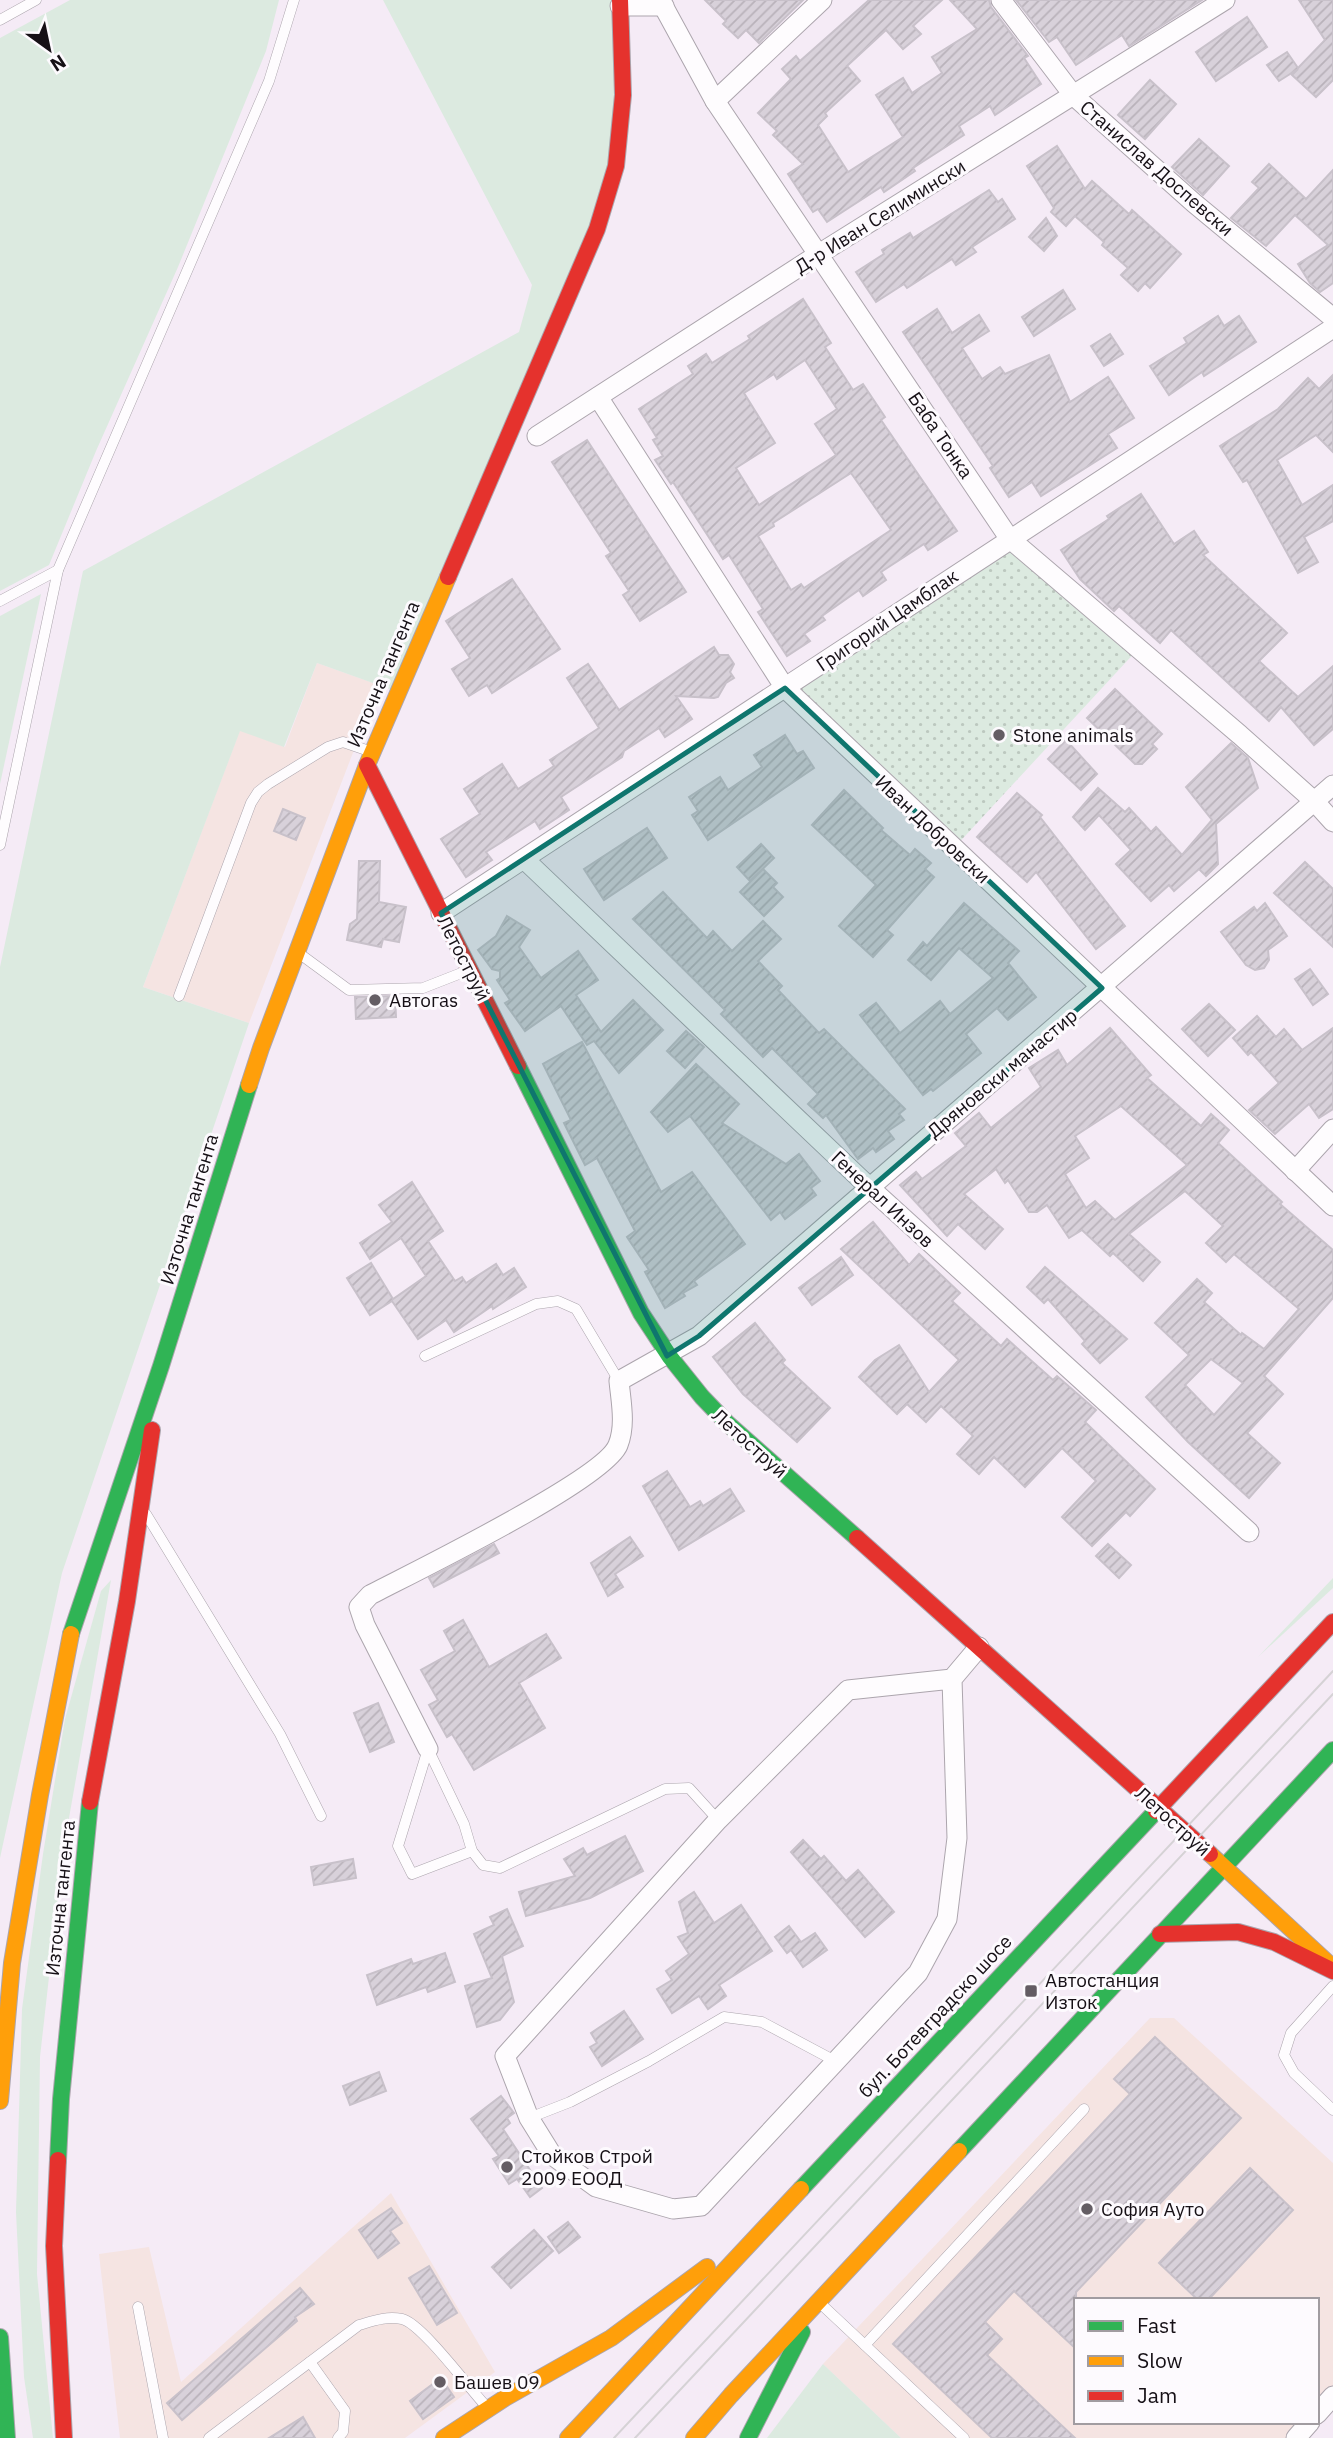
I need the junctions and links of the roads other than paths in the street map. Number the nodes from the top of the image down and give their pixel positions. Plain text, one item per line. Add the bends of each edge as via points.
1 (36, 0) edge
2 (294, 0) edge
3 (822, 0) edge
4 (1001, 0) edge
5 (1225, 0) edge
6 (620, 3) edge
7 (662, 3) edge
8 (0, 20) edge
9 (1074, 96) junction
10 (715, 101) junction
11 (819, 254) junction
12 (1333, 318) edge
13 (1333, 328) edge
14 (598, 397) junction
15 (537, 436) dead end
16 (1009, 538) junction
17 (58, 570) junction
18 (0, 601) edge
19 (785, 688) junction
20 (369, 758) junction
21 (1333, 785) edge
22 (1314, 801) junction
23 (1333, 822) edge
24 (0, 845) edge
25 (524, 859) junction
26 (441, 913) junction
27 (297, 952) junction
28 (470, 970) junction
29 (1102, 988) junction
30 (179, 996) dead end
31 (1333, 1129) edge
32 (1296, 1171) junction
33 (869, 1186) junction
34 (1333, 1206) edge
35 (425, 1356) dead end
36 (667, 1356) junction
37 (161, 1366) junction
38 (619, 1381) junction
39 (141, 1506) junction
40 (1249, 1532) dead end
41 (1333, 1622) edge
42 (979, 1647) junction
43 (952, 1679) junction
44 (428, 1749) junction
45 (1333, 1750) edge
46 (1159, 1807) junction
47 (321, 1816) dead end
48 (718, 1820) junction
49 (472, 1851) junction
50 (1223, 1867) junction
51 (1160, 1934) junction
52 (1333, 1969) edge
53 (1333, 1986) edge
54 (837, 2062) junction
55 (0, 2101) edge
56 (1084, 2109) dead end
57 (1333, 2110) edge
58 (530, 2118) junction
59 (796, 2196) junction
60 (818, 2301) junction
61 (138, 2307) dead end
62 (0, 2337) edge
63 (864, 2345) junction
64 (310, 2362) junction
65 (1333, 2396) edge
66 (488, 2408) junction
67 (1319, 2412) edge
68 (1308, 2424) edge
69 (7, 2438) edge
70 (64, 2438) edge
71 (163, 2438) edge
72 (209, 2438) edge
73 (338, 2438) edge
74 (443, 2438) edge
75 (568, 2438) edge
76 (694, 2438) edge
77 (748, 2438) edge
78 (964, 2438) edge
79 (1296, 2438) edge

1 - 8 lane
2 - 17 lane via 269,81
3 - 10 street
4 - 9 street, Станислав Доспевски
5 - 9 street, Д-р Иван Селимински
6 - 7 street, Баба Тонка
6 - 20 street, Източна тангента via 623,95 616,166 597,229
7 - 10 street, Баба Тонка
9 - 11 street, Д-р Иван Селимински
9 - 12 street, Станислав Доспевски
10 - 11 street, Баба Тонка
11 - 14 street, Д-р Иван Селимински
11 - 16 street, Баба Тонка
13 - 16 street, Григорий Цамблак
14 - 15 street, Д-р Иван Селимински
14 - 19 street, Иван Добровски
16 - 19 street, Григорий Цамблак
16 - 22 street, Баба Тонка
17 - 18 lane
17 - 24 lane
19 - 25 street, Григорий Цамблак
19 - 29 street, Иван Добровски
20 - 26 street, Летоструй
20 - 27 street, Източна тангента
20 - 30 lane via 342,742 258,792
21 - 22 street, Дряновски манастир
22 - 23 street, Баба Тонка
22 - 29 street, Дряновски манастир
25 - 26 street, Григорий Цамблак
25 - 33 street, Генерал Инзов
26 - 28 street, Летоструй
27 - 28 lane via 349,990 423,988
27 - 37 street, Източна тангента via 261,1048
28 - 36 street, Летоструй via 641,1313
29 - 32 street, Иван Добровски
29 - 33 street, Дряновски манастир
31 - 32 street
32 - 34 street, Иван Добровски
33 - 36 street, Дряновски манастир via 699,1336
33 - 40 street, Генерал Инзов
35 - 38 lane via 536,1304 558,1301 576,1309
36 - 38 street, Дряновски манастир
36 - 42 street, Летоструй via 727,1423
37 - 39 street, Източна тангента
37 - 55 street, Източна тангента via 72,1626 12,1963
38 - 44 street via 622,1424 617,1447 601,1465 527,1512 370,1595 359,1607
39 - 47 lane via 280,1734
39 - 70 street, Източна тангента via 88,1816 61,2099 54,2246
41 - 46 street, бул. Ботевградско шосе
42 - 43 street
42 - 46 street, Летоструй
43 - 48 street via 848,1690
43 - 54 street via 957,1838 947,1919 918,1973
44 - 49 lane
44 - 49 lane via 398,1846 412,1874
45 - 50 street
46 - 50 street, Летоструй
46 - 59 street, бул. Ботевградско шосе
48 - 49 lane via 689,1788 665,1789 500,1868 483,1865
48 - 58 street via 505,2056
50 - 51 street
50 - 52 street, Летоструй
51 - 52 street via 1238,1932 1274,1942
51 - 60 street
53 - 57 lane via 1291,2033 1284,2055 1294,2073
54 - 58 lane via 762,2022 724,2017 649,2061
54 - 58 street via 701,2206 673,2209 596,2187 552,2155
56 - 63 lane
59 - 66 street via 660,2305
59 - 75 street, бул. Ботевградско шосе
60 - 63 lane
60 - 76 street
60 - 77 street
61 - 71 lane
62 - 69 street
63 - 78 lane
64 - 66 lane via 359,2325 381,2318 404,2319 422,2332
64 - 72 lane
64 - 73 lane via 345,2412
65 - 67 street
66 - 74 street
68 - 79 street

